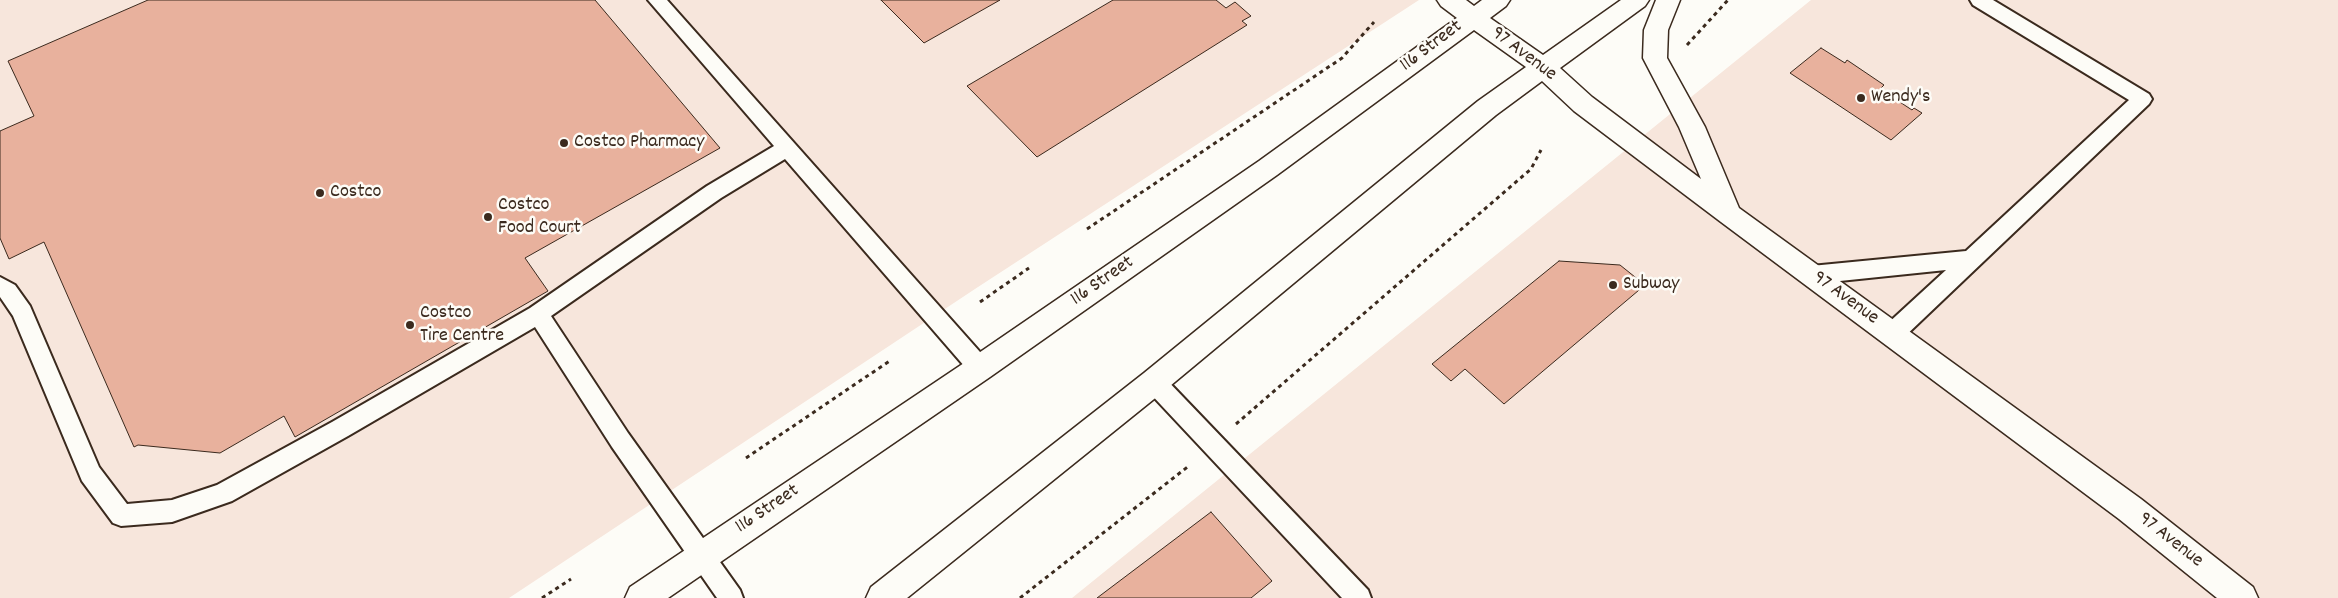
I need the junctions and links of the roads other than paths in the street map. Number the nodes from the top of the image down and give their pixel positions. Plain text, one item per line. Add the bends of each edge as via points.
1 (657, 0) edge
2 (1449, 0) edge
3 (1498, 0) edge
4 (1637, 0) edge
5 (1668, 0) edge
6 (1979, 0) edge
7 (1472, 17) junction
8 (1544, 68) junction
9 (788, 147) junction
10 (1730, 215) junction
11 (1972, 259) junction
12 (1811, 275) junction
13 (0, 286) edge
14 (538, 314) junction
15 (1893, 333) junction
16 (980, 368) junction
17 (1154, 382) junction
18 (700, 556) junction
19 (641, 598) edge
20 (731, 598) edge
21 (882, 598) edge
22 (1359, 598) edge
23 (2242, 598) edge

1 - 9 lane
2 - 7 main road, 97 Avenue
3 - 7 main road, 116 Street
4 - 8 main road
5 - 10 main road via 1656,30 1655,58 1692,128
6 - 11 lane via 2142,99
7 - 8 main road, 97 Avenue
7 - 16 main road, 116 Street via 1268,168
8 - 10 main road, 97 Avenue via 1583,104
8 - 17 main road via 1487,108
9 - 14 lane via 714,192
9 - 16 lane
10 - 12 main road, 97 Avenue
11 - 12 lane
11 - 15 lane
12 - 15 main road, 97 Avenue
13 - 14 lane via 8,291 22,312 90,474 121,515 172,511 224,493
14 - 18 lane
15 - 23 main road, 97 Avenue via 2130,509
16 - 18 main road, 116 Street
17 - 21 main road
17 - 22 lane
18 - 19 main road, 116 Street
18 - 20 lane

